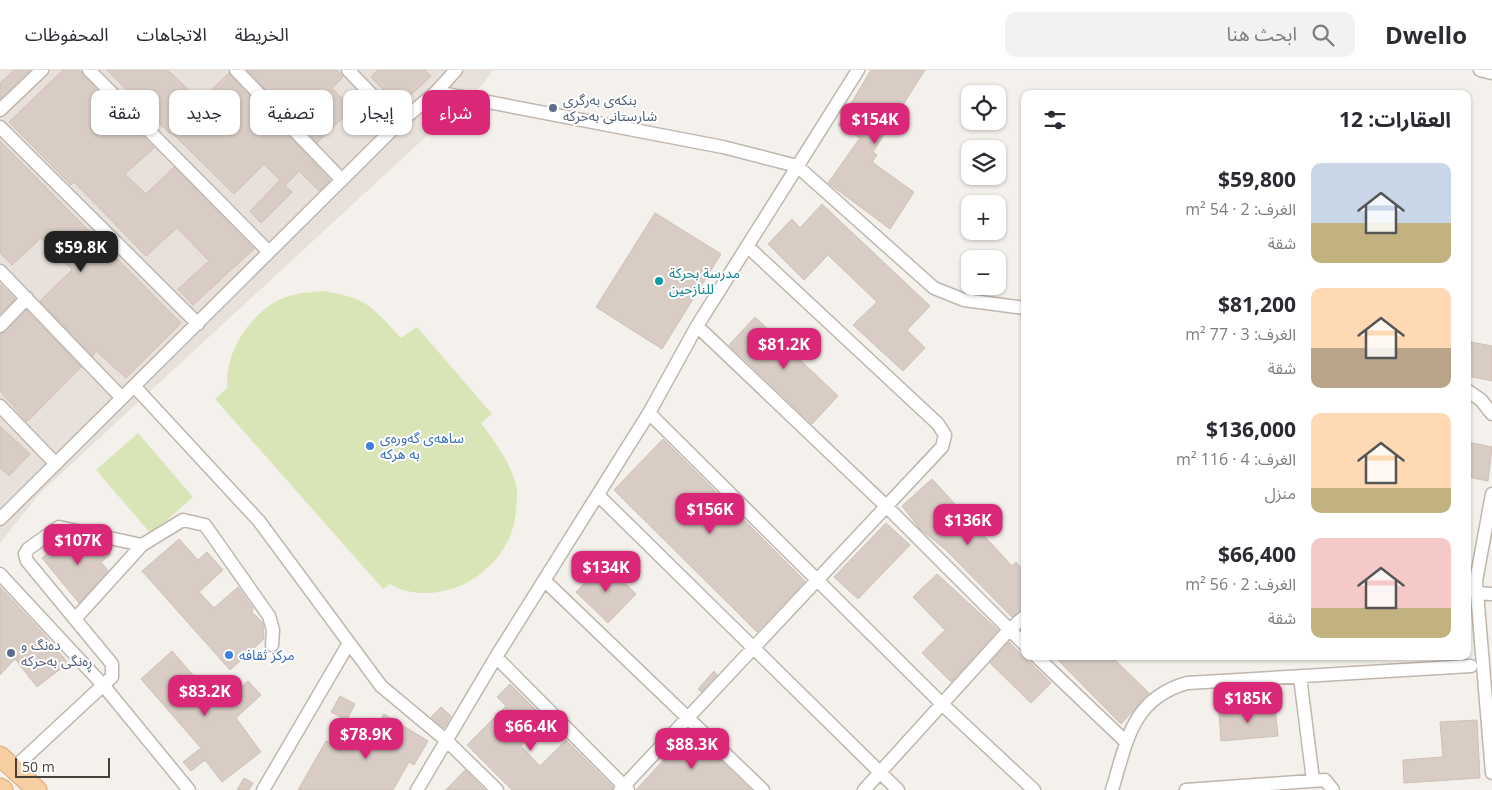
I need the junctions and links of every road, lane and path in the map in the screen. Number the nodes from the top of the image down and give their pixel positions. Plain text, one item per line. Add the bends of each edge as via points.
1 (42, 70) edge
2 (89, 70) edge
3 (236, 70) edge
4 (348, 70) edge
5 (456, 70) edge
6 (858, 70) edge
7 (1480, 70) edge
8 (1492, 73) edge
9 (367, 90) edge
10 (438, 90) edge
11 (490, 102) edge
12 (422, 104) edge
13 (0, 110) edge
14 (412, 112) edge
15 (0, 127) edge
16 (387, 135) edge
17 (797, 166) junction
18 (342, 180) junction
19 (747, 246) junction
20 (269, 252) junction
21 (0, 271) edge
22 (27, 298) junction
23 (1021, 307) edge
24 (198, 324) junction
25 (0, 326) edge
26 (697, 326) junction
27 (135, 387) junction
28 (1471, 393) edge
29 (122, 398) junction
30 (0, 406) edge
31 (649, 413) junction
32 (1492, 414) edge
33 (56, 464) junction
34 (1492, 494) edge
35 (598, 495) junction
36 (886, 506) junction
37 (0, 520) edge
38 (142, 545) junction
39 (0, 574) edge
40 (818, 579) junction
41 (545, 581) junction
42 (1472, 591) edge
43 (1492, 594) edge
44 (75, 619) junction
45 (1021, 620) edge
46 (1009, 630) junction
47 (1021, 641) edge
48 (349, 643) junction
49 (272, 645) dead end
50 (753, 648) junction
51 (496, 657) junction
52 (1040, 660) edge
53 (1471, 666) dead end
54 (1300, 677) junction
55 (103, 685) junction
56 (943, 705) junction
57 (689, 718) junction
58 (1491, 739) edge
59 (448, 741) junction
60 (1126, 742) junction
61 (0, 756) edge
62 (14, 768) junction
63 (880, 773) junction
64 (1492, 773) edge
65 (1313, 780) junction
66 (624, 789) edge
67 (37, 790) edge
68 (189, 790) edge
69 (263, 790) edge
70 (417, 790) edge
71 (497, 790) edge
72 (763, 790) edge
73 (864, 790) edge
74 (898, 790) edge
75 (1034, 790) edge
76 (1112, 790) edge
77 (1186, 790) edge
78 (1333, 790) edge

1 - 13 street
2 - 20 street
3 - 18 street
4 - 9 street
5 - 10 street
6 - 17 street
7 - 8 street
11 - 17 street via 723,147
12 - 14 street
15 - 24 street
16 - 18 street
17 - 19 street
17 - 23 street via 934,288 964,300
18 - 20 street
19 - 26 street
19 - 36 street via 938,424 945,435 942,447
20 - 24 street
21 - 22 street
22 - 25 street
22 - 29 street
24 - 27 street
26 - 31 street
26 - 36 street
27 - 29 street
27 - 48 street via 258,521
28 - 32 street
29 - 33 street
30 - 33 street
31 - 35 street
31 - 40 street
33 - 37 street
34 - 42 street
35 - 41 street
35 - 50 street
36 - 40 street
36 - 46 street
38 - 44 street
38 - 44 street via 59,527 28,549 25,554 27,561
38 - 49 street via 183,520 205,524 270,616 274,630
39 - 55 street
40 - 50 street
40 - 56 street
41 - 51 street
41 - 57 street
42 - 43 street
42 - 58 street
44 - 55 street via 112,664 112,677
45 - 46 street
46 - 47 street
46 - 56 street
48 - 59 street via 381,686
48 - 69 street
50 - 57 street
50 - 63 street
51 - 59 street
51 - 66 street
52 - 60 street
53 - 54 street
54 - 60 street via 1175,687 1163,692 1144,708
54 - 65 street
55 - 62 street
55 - 68 street
56 - 63 street
56 - 75 street
57 - 66 street
57 - 72 street
58 - 64 street
59 - 70 street
59 - 71 street
60 - 76 street
61 - 62 main road
62 - 67 main road
63 - 73 street
63 - 74 street
65 - 77 street
65 - 78 street via 1325,780

